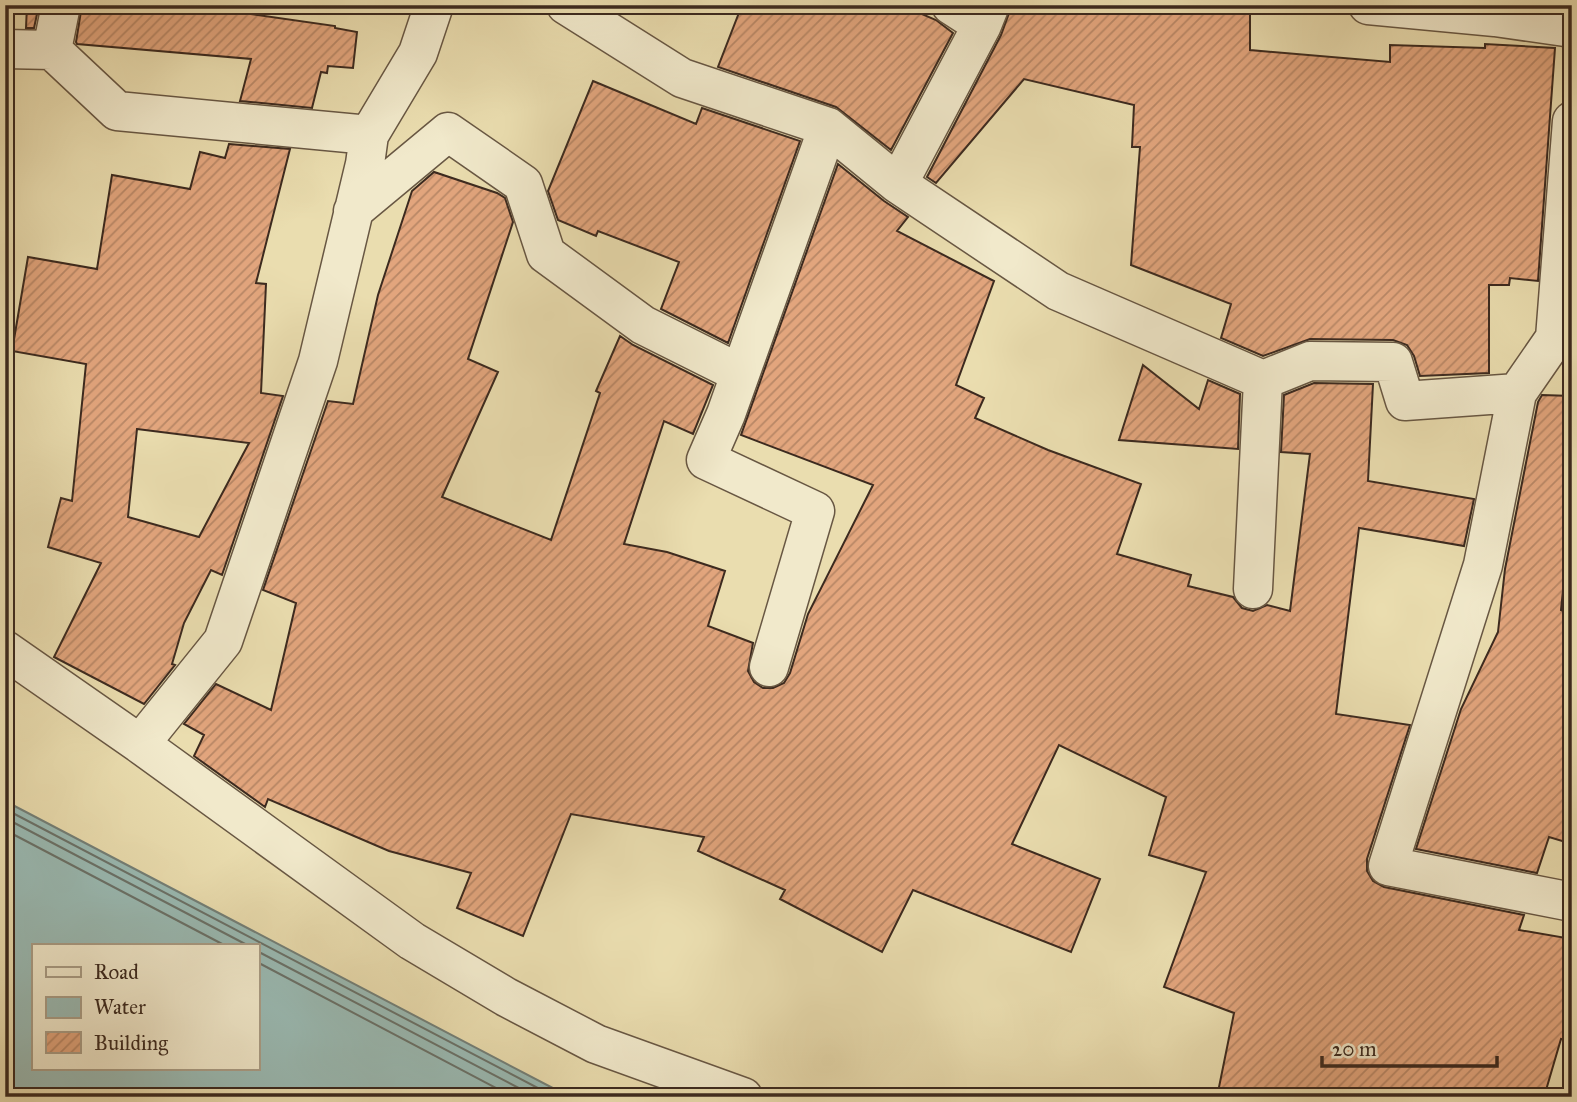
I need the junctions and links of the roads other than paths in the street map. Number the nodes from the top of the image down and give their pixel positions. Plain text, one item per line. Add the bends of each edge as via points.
1 (61, 5) edge
2 (434, 5) edge
3 (566, 5) edge
4 (1368, 5) edge
5 (1496, 11) edge
6 (975, 12) edge
7 (1572, 28) edge
8 (5, 49) edge
9 (52, 50) junction
10 (1572, 121) edge
11 (828, 127) junction
12 (369, 135) junction
13 (898, 184) junction
14 (354, 211) junction
15 (1563, 337) edge
16 (739, 373) junction
17 (1263, 380) junction
18 (1517, 393) junction
19 (1253, 589) dead end
20 (5, 650) edge
21 (769, 667) dead end
22 (140, 744) junction
23 (1572, 902) edge
24 (743, 1097) edge

1 - 9 street
2 - 12 street via 418,53
3 - 11 street via 682,78
4 - 5 street
5 - 7 street
6 - 13 street
8 - 9 street
9 - 12 street via 117,111
10 - 15 street
11 - 13 street
11 - 16 street
12 - 14 street
13 - 17 street via 1058,291
14 - 16 street via 448,132 523,184 546,254 643,325
14 - 22 street via 318,360 223,641
15 - 18 street
16 - 21 street via 706,460 815,511
17 - 18 street via 1310,360 1393,362 1405,401
17 - 19 street
18 - 23 street via 1483,565 1388,866
20 - 22 street
22 - 24 street via 412,942 596,1044

